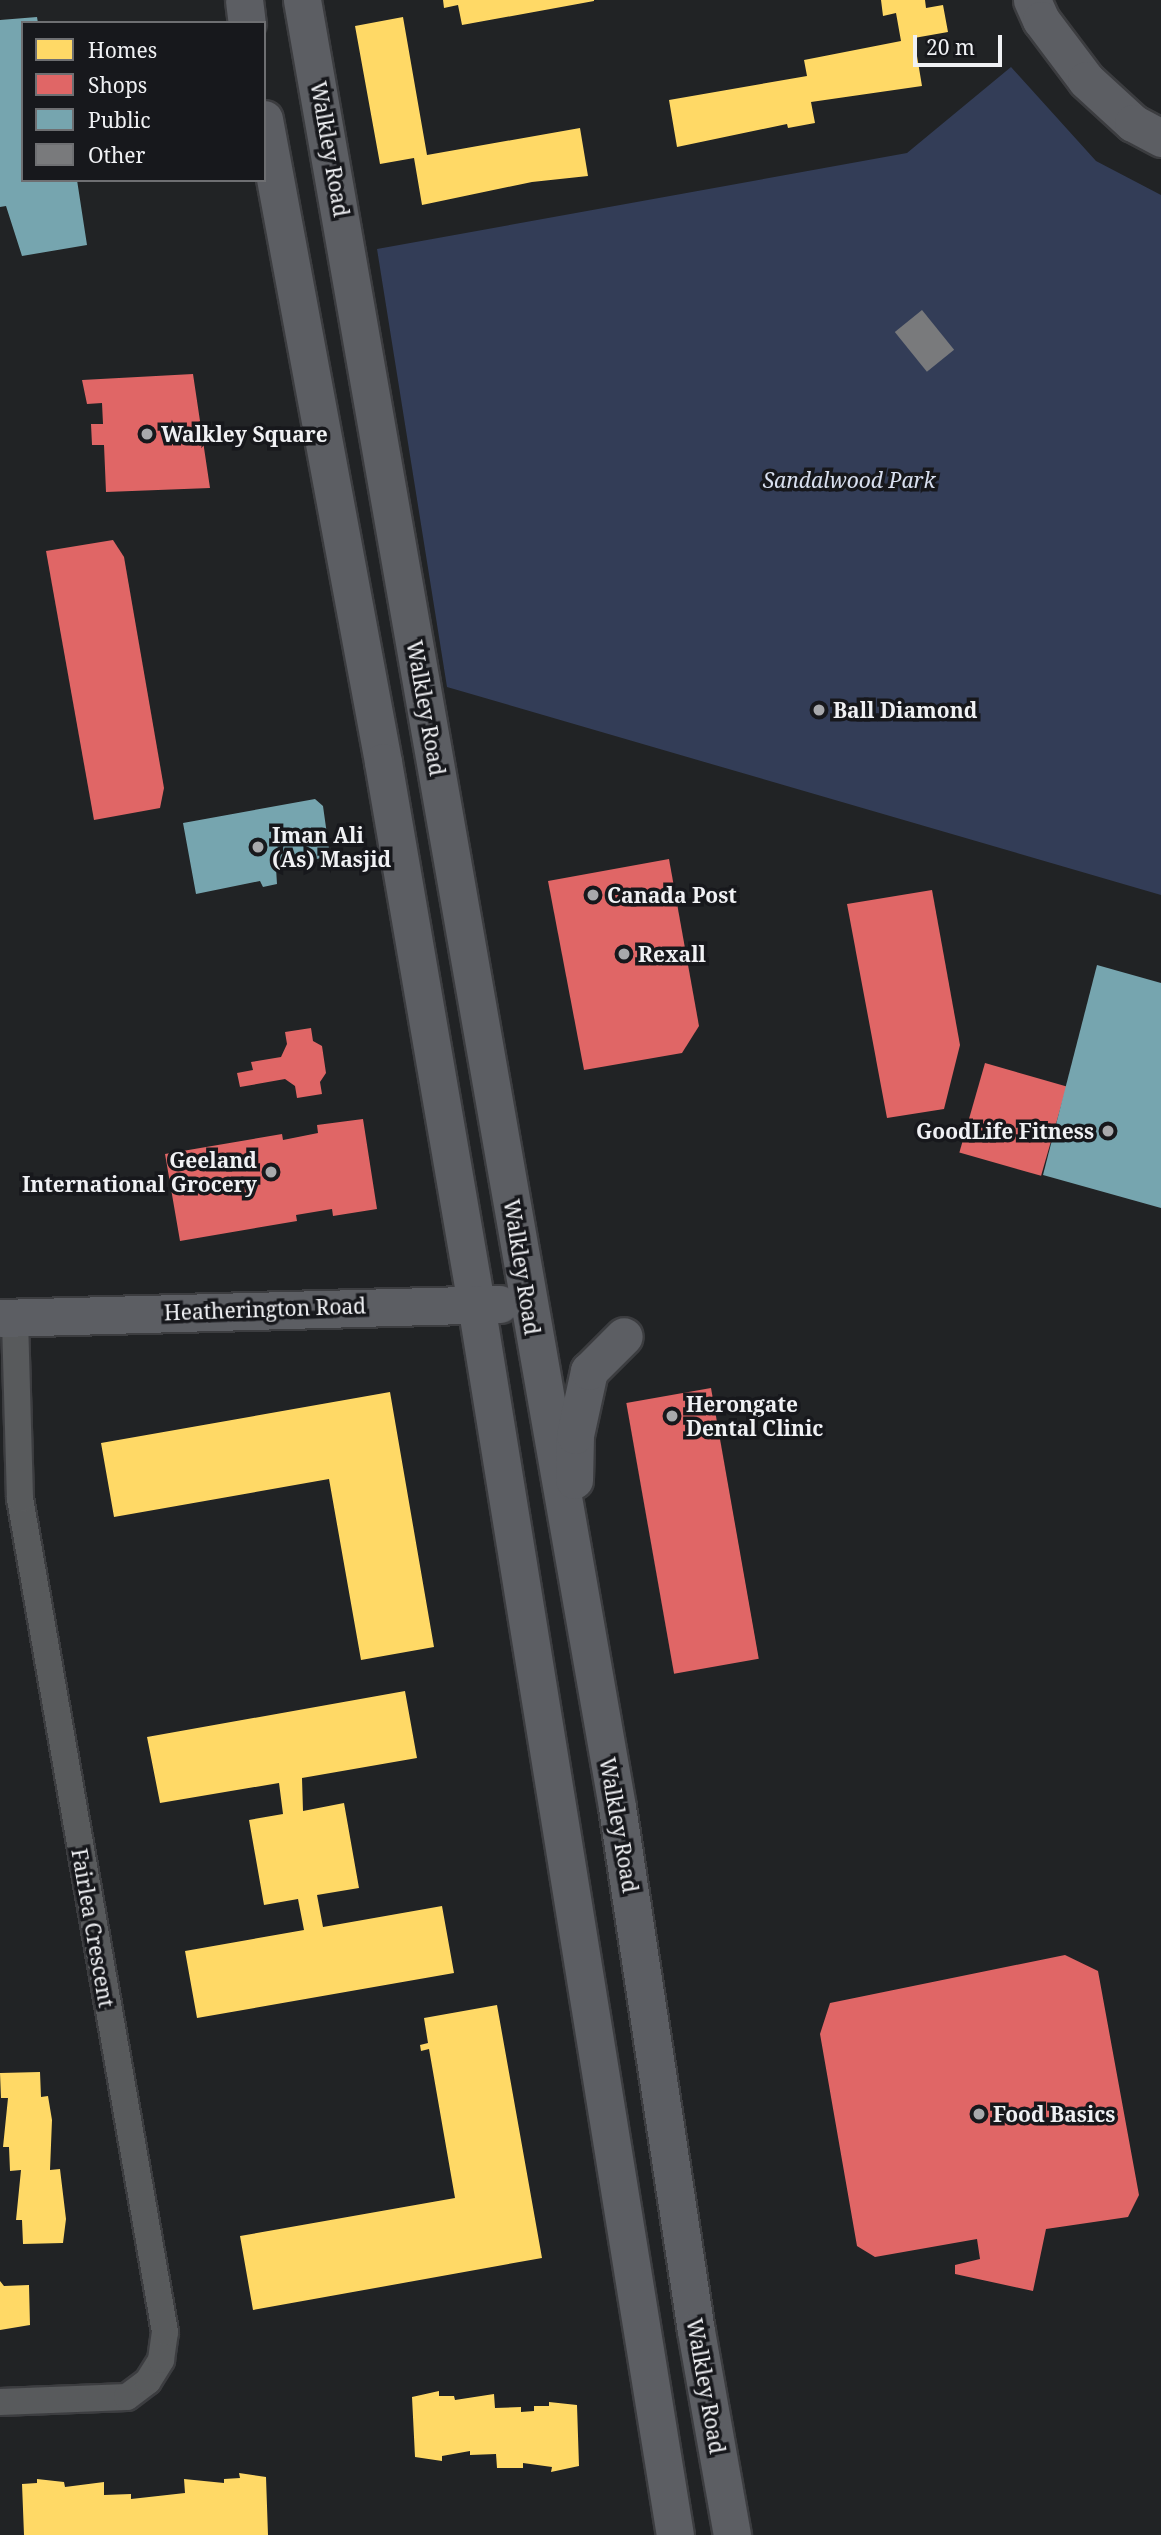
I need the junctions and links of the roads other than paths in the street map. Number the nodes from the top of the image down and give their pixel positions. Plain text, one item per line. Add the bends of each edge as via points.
1 (244, 0) edge
2 (302, 0) edge
3 (1032, 0) edge
4 (247, 21) edge
5 (266, 131) edge
6 (1161, 138) edge
7 (476, 1304) junction
8 (530, 1304) junction
9 (7, 1318) edge
10 (624, 1336) dead end
11 (572, 1550) junction
12 (0, 2402) edge
13 (675, 2535) edge
14 (732, 2535) edge

1 - 4 main road
2 - 8 main road, Walkley Road
3 - 6 main road via 1041,20 1086,80 1133,123
5 - 7 main road via 383,762
7 - 8 main road, Heatherington Road
7 - 9 main road, Heatherington Road
7 - 13 main road
8 - 11 main road, Walkley Road
9 - 12 street, Fairlea Crescent via 20,1499 165,2332 160,2360 148,2381 127,2397
10 - 11 main road via 589,1371 580,1400
11 - 14 main road, Walkley Road via 645,1976 696,2331

